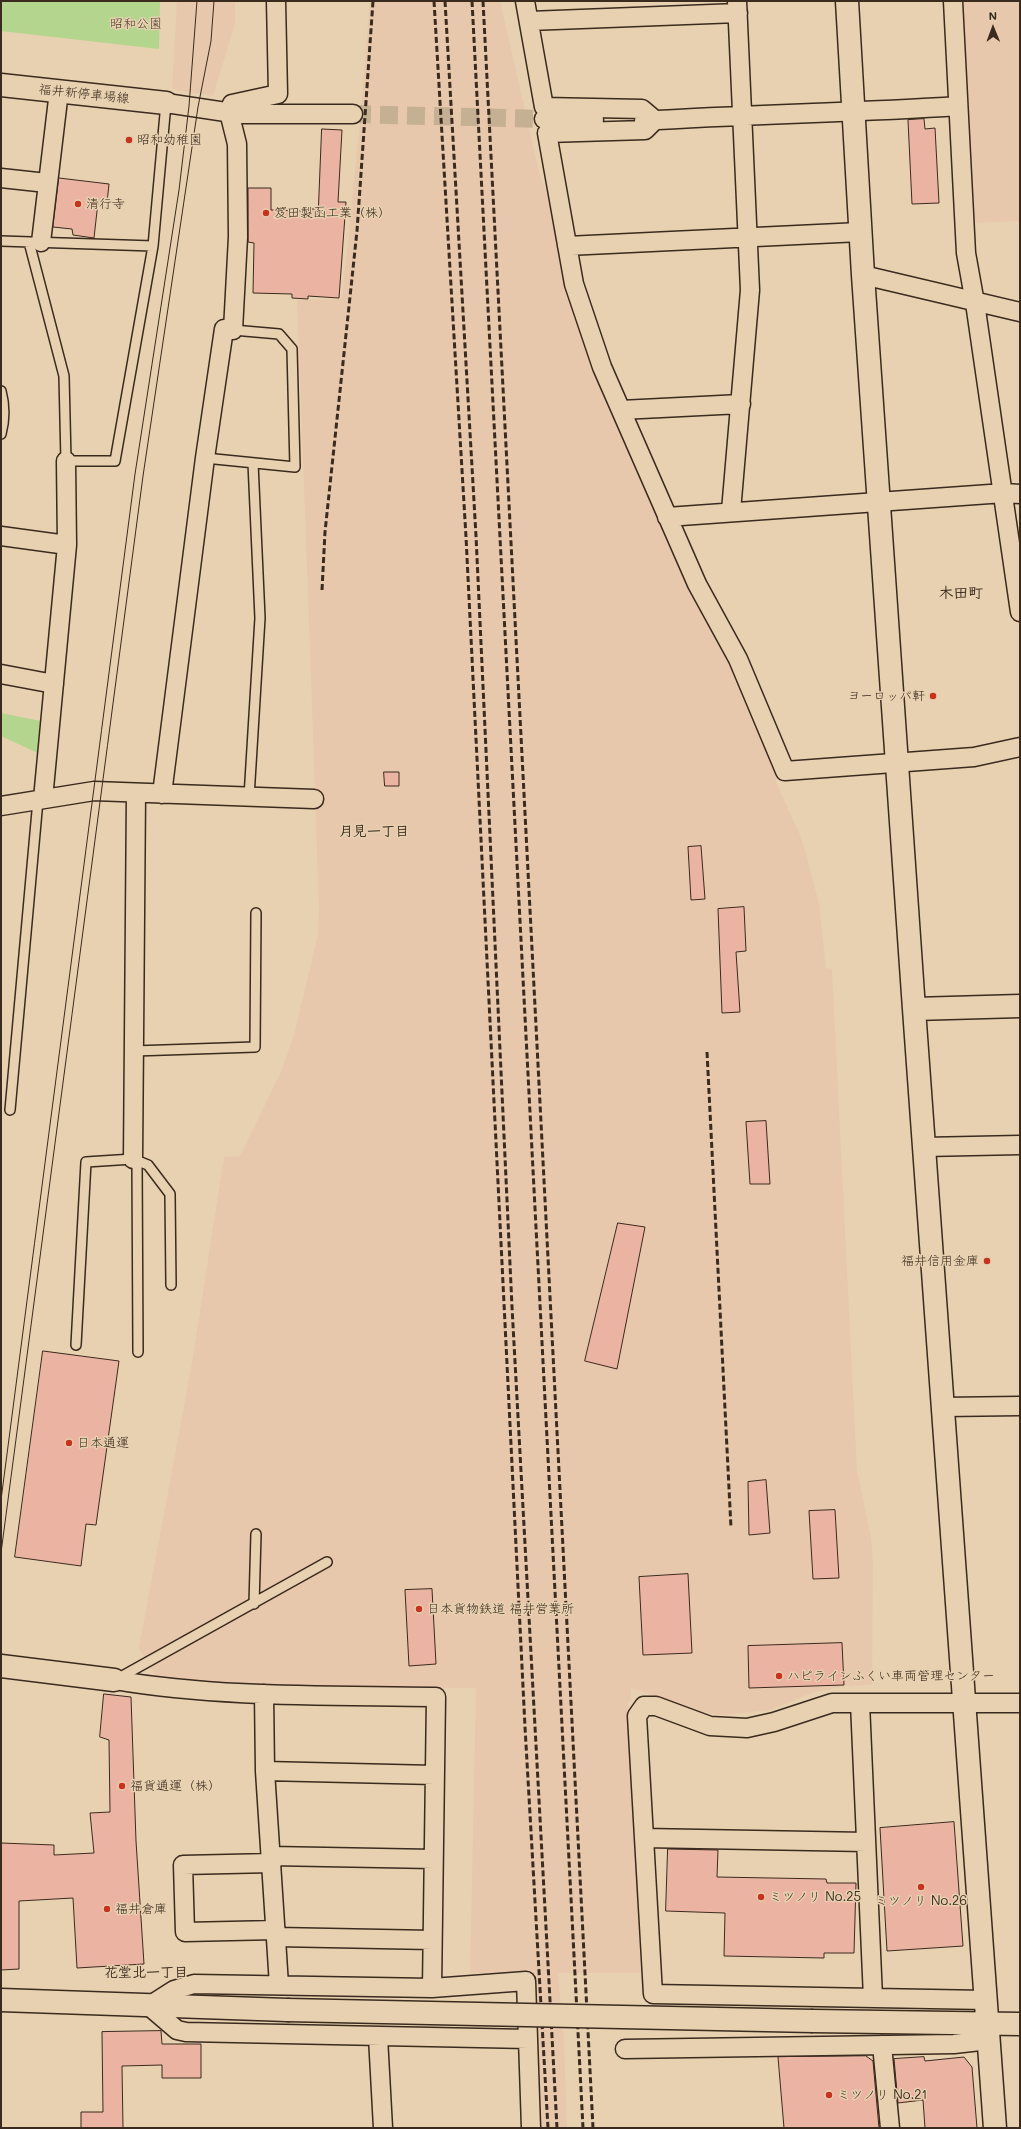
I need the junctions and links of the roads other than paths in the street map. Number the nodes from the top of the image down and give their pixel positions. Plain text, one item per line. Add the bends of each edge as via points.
1 (276, 1) edge
2 (525, 1) edge
3 (847, 1) edge
4 (953, 1) edge
5 (738, 7) edge
6 (529, 20) junction
7 (1, 85) edge
8 (59, 91) junction
9 (166, 103) junction
10 (958, 106) junction
11 (229, 112) junction
12 (852, 113) junction
13 (352, 114) tunnel mouth
14 (743, 115) junction
15 (544, 119) tunnel mouth
16 (656, 120) junction
17 (1, 178) edge
18 (47, 183) junction
19 (860, 232) junction
20 (748, 237) junction
21 (1, 241) edge
22 (35, 242) junction
23 (153, 246) junction
24 (567, 246) junction
25 (863, 275) junction
26 (975, 303) junction
27 (1020, 312) edge
28 (233, 330) junction
29 (1, 391) edge
30 (741, 404) junction
31 (621, 410) junction
32 (1, 434) edge
33 (205, 458) junction
34 (66, 461) junction
35 (253, 463) junction
36 (1012, 494) edge
37 (879, 503) junction
38 (731, 511) junction
39 (667, 517) junction
40 (1, 536) edge
41 (67, 546) junction
42 (1020, 612) edge
43 (1, 674) edge
44 (54, 684) junction
45 (1020, 747) edge
46 (897, 763) junction
47 (136, 793) junction
48 (162, 794) junction
49 (249, 797) junction
50 (314, 799) dead end
51 (40, 800) junction
52 (1, 806) edge
53 (256, 913) dead end
54 (1020, 1006) edge
55 (914, 1009) junction
56 (134, 1052) junction
57 (10, 1110) dead end
58 (1020, 1145) edge
59 (924, 1147) junction
60 (135, 1160) junction
61 (171, 1285) dead end
62 (76, 1345) dead end
63 (138, 1352) dead end
64 (1020, 1406) edge
65 (943, 1407) junction
66 (256, 1534) dead end
67 (327, 1562) dead end
68 (254, 1604) junction
69 (1, 1666) edge
70 (114, 1680) junction
71 (264, 1694) junction
72 (860, 1703) junction
73 (964, 1703) junction
74 (1020, 1703) edge
75 (265, 1771) junction
76 (434, 1775) junction
77 (644, 1838) junction
78 (866, 1842) junction
79 (271, 1859) junction
80 (433, 1859) junction
81 (277, 1934) junction
82 (432, 1940) junction
83 (279, 1985) junction
84 (432, 1988) junction
85 (873, 1998) junction
86 (1, 2000) edge
87 (986, 2000) junction
88 (149, 2006) junction
89 (1020, 2024) edge
90 (988, 2032) junction
91 (378, 2037) junction
92 (528, 2039) junction
93 (882, 2045) junction
94 (625, 2049) dead end
95 (383, 2128) edge
96 (530, 2128) edge
97 (890, 2128) edge
98 (995, 2128) edge

1 - 11 street via 278,94 232,104
2 - 6 street
3 - 12 street
4 - 10 street
5 - 6 street
5 - 14 street
6 - 16 street via 544,107 642,109
7 - 8 street, 福井新停車場線
8 - 9 street, 福井新停車場線
8 - 18 street
9 - 11 street
9 - 23 lane
10 - 12 street
10 - 26 street via 966,253
11 - 13 street
11 - 28 street via 237,144 238,237
12 - 14 street
12 - 19 street
14 - 16 street
14 - 20 street
15 - 16 street
16 - 24 street via 645,130 547,133
17 - 18 street
18 - 22 street
19 - 20 street
19 - 25 street
20 - 24 street
20 - 30 street via 750,290
21 - 22 lane
22 - 23 lane
22 - 34 lane via 64,376
23 - 34 lane via 115,461
24 - 31 street via 574,284 602,367
25 - 26 street
25 - 37 street
26 - 27 street
26 - 36 street
28 - 33 street via 224,329
28 - 35 lane via 279,334 292,349 295,467
29 - 32 lane via 4,423
30 - 31 street
30 - 38 street
31 - 39 street
33 - 35 lane
33 - 48 street
34 - 41 street
35 - 49 lane via 260,618
36 - 37 street
36 - 42 street
37 - 38 street
37 - 46 street
38 - 39 street
39 - 46 street via 697,584 738,659 785,772
40 - 41 street
41 - 44 street
43 - 44 street
44 - 51 street
45 - 46 street via 974,757
46 - 55 street
47 - 48 street
47 - 51 street via 94,791
47 - 56 street
48 - 49 street
49 - 50 street
51 - 52 street
51 - 57 lane
53 - 56 lane via 255,1046
54 - 55 street
55 - 59 street
56 - 60 street
58 - 59 street
59 - 65 street
60 - 61 lane via 148,1165 170,1194
60 - 62 lane via 86,1162
60 - 63 lane
64 - 65 street
65 - 73 street
66 - 68 lane
67 - 68 lane
68 - 70 lane
69 - 70 street
70 - 71 street via 161,1688
71 - 75 street
71 - 76 street via 436,1697
72 - 73 street
72 - 77 street via 832,1703 767,1724 741,1728 710,1726 656,1706 644,1706 637,1716
72 - 78 street
73 - 74 street
73 - 87 street
75 - 76 street
75 - 79 street
76 - 80 street
77 - 78 street
77 - 85 street via 653,1994
78 - 85 street
79 - 80 street
79 - 81 street
79 - 81 street via 183,1865 185,1932
80 - 82 street
81 - 82 street
81 - 83 street
82 - 84 street
83 - 84 street
83 - 88 street via 189,1985 174,1990
84 - 92 street via 526,1981
85 - 87 street
86 - 88 street
87 - 90 street
88 - 90 street, bridge via 813,2021
88 - 91 street via 177,2030 186,2032
89 - 90 street
90 - 93 street via 954,2044
90 - 98 street
91 - 92 street
91 - 95 street
92 - 96 street
93 - 94 street
93 - 97 street

